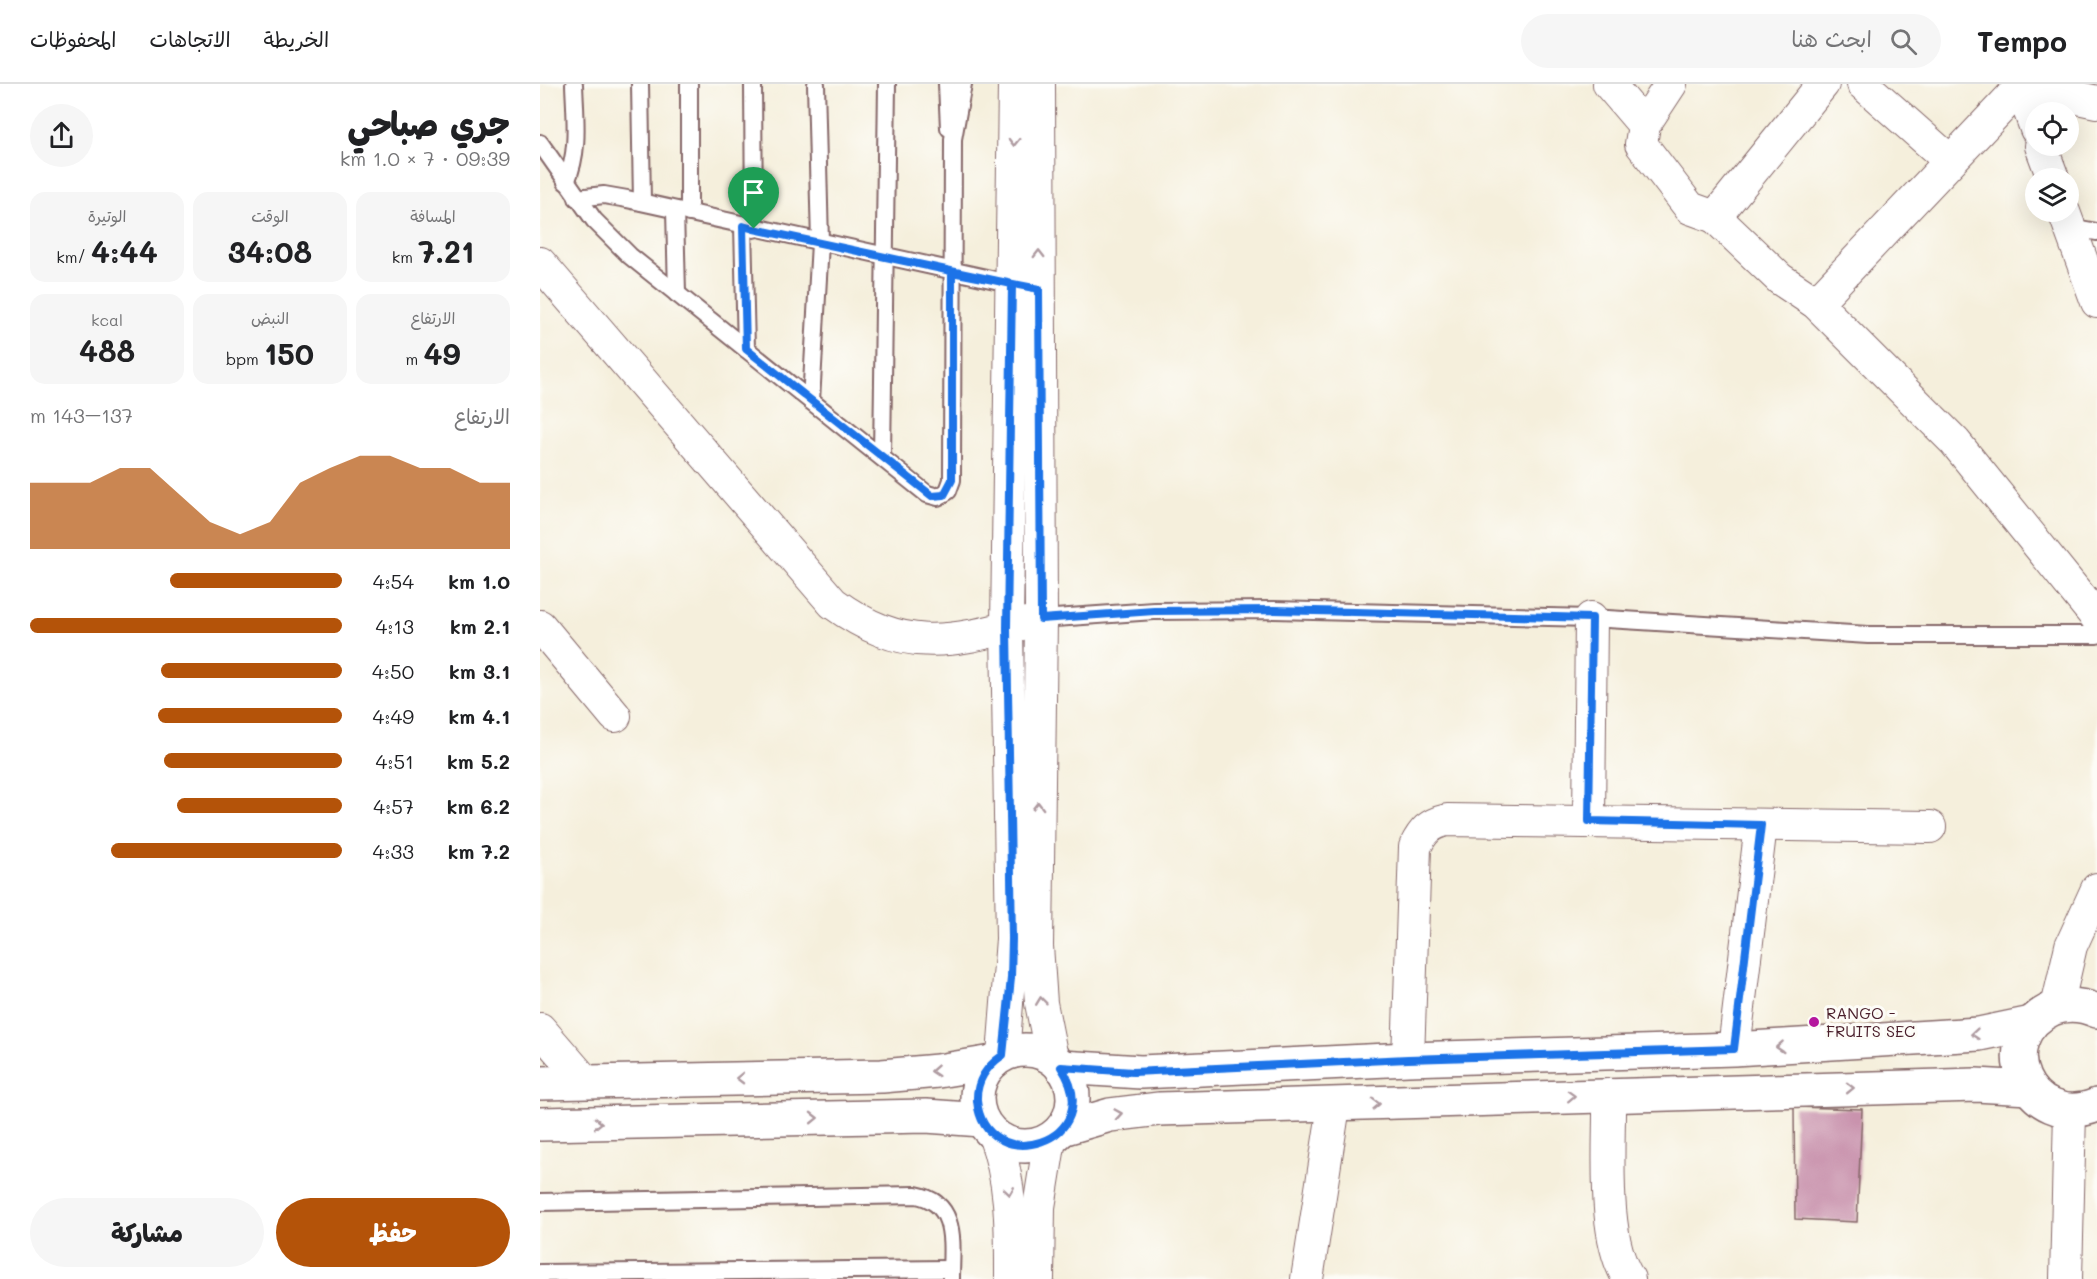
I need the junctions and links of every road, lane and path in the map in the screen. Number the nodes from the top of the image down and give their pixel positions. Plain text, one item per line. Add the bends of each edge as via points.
1 (574, 84) edge
2 (640, 84) edge
3 (689, 84) edge
4 (753, 84) edge
5 (816, 84) edge
6 (887, 84) edge
7 (946, 84) edge
8 (963, 84) edge
9 (1014, 84) edge
10 (1039, 84) edge
11 (1609, 84) edge
12 (1671, 84) edge
13 (1822, 84) edge
14 (1863, 84) edge
15 (2021, 87) edge
16 (2026, 102) edge
17 (2097, 102) edge
18 (1644, 124) junction
19 (953, 139) junction
20 (540, 143) edge
21 (1950, 161) junction
22 (566, 182) junction
23 (577, 198) junction
24 (642, 202) junction
25 (682, 211) junction
26 (1715, 217) junction
27 (2077, 223) edge
28 (748, 227) junction
29 (820, 243) junction
30 (886, 258) junction
31 (540, 263) edge
32 (952, 272) junction
33 (1026, 286) junction
34 (678, 294) junction
35 (2097, 302) edge
36 (1816, 303) junction
37 (746, 349) junction
38 (811, 401) junction
39 (882, 456) junction
40 (1592, 618) junction
41 (2097, 618) edge
42 (1041, 619) junction
43 (540, 626) edge
44 (1007, 628) junction
45 (2097, 635) edge
46 (615, 716) dead end
47 (1589, 821) junction
48 (1761, 825) junction
49 (1930, 827) dead end
50 (2097, 889) edge
51 (2097, 1011) edge
52 (2045, 1015) junction
53 (540, 1029) edge
54 (1734, 1049) junction
55 (998, 1059) junction
56 (1408, 1059) junction
57 (1057, 1062) junction
58 (585, 1081) junction
59 (540, 1083) edge
60 (2029, 1088) junction
61 (1609, 1095) junction
62 (1334, 1106) junction
63 (2083, 1108) edge
64 (540, 1124) edge
65 (988, 1127) junction
66 (1056, 1134) junction
67 (540, 1202) edge
68 (540, 1273) edge
69 (951, 1274) edge
70 (1626, 1278) edge
71 (1011, 1279) edge
72 (1038, 1279) edge
73 (1307, 1279) edge
74 (2066, 1279) edge

1 - 22 lane via 575,152
2 - 24 lane
3 - 25 lane
4 - 28 lane
5 - 29 lane
6 - 30 lane
7 - 19 lane via 947,116
8 - 19 lane
9 -> 33 street
33 -> 10 street
11 - 18 street
12 - 18 street
13 - 26 street
14 - 21 street
15 - 16 street
15 - 17 street
15 - 21 street
18 - 26 street via 1641,144 1674,190 1690,208
19 - 32 lane
20 - 22 lane
21 - 36 street
22 - 23 lane
23 - 24 lane via 604,195
23 - 34 lane via 612,238
24 - 25 lane
25 - 28 lane
25 - 34 lane
26 - 36 street via 1780,279
27 - 35 street
28 - 29 lane
28 - 37 lane
29 - 30 lane
29 - 38 lane
30 - 32 lane
30 - 39 lane
31 - 44 street via 833,603 876,630 926,641
32 - 33 lane
32 - 39 lane via 951,486 944,495 932,496
33 - 42 street
33 - 44 street
34 - 37 lane
36 - 41 street via 1955,442
37 - 38 lane
38 - 39 lane
40 - 42 lane via 1274,610 1154,611
40 - 45 lane via 1868,635
40 - 47 street
42 - 44 street
57 -> 42 street via 1041,1003 1036,946
43 - 46 street
44 - 55 street via 1012,939 1011,978
47 - 48 street
47 - 56 street via 1447,820 1433,823 1423,832 1415,847
48 - 49 street
48 - 54 street
50 - 52 street
51 - 52 street via 2073,1005
52 -> 54 street via 1979,1034
52 - 60 street via 2020,1048 2022,1076
53 - 58 street
54 - 56 street
55 - 57 street via 1028,1050
55 -> 58 street via 938,1071 882,1076
55 - 65 street via 979,1083 977,1096
56 - 57 street via 1133,1072
57 - 66 street via 1069,1078 1073,1105
58 - 59 street
61 -> 60 street via 1976,1085
60 - 63 street via 2046,1104
62 -> 61 street
61 - 70 street via 1613,1246
66 -> 62 street via 1110,1116 1159,1109
62 - 73 street
63 - 74 street
64 -> 65 street via 926,1116
65 - 66 street via 1007,1143 1022,1146 1037,1145
65 -> 71 street via 1009,1188
66 - 72 street via 1039,1207
67 - 69 lane via 916,1195 935,1202 948,1218
68 - 69 lane

